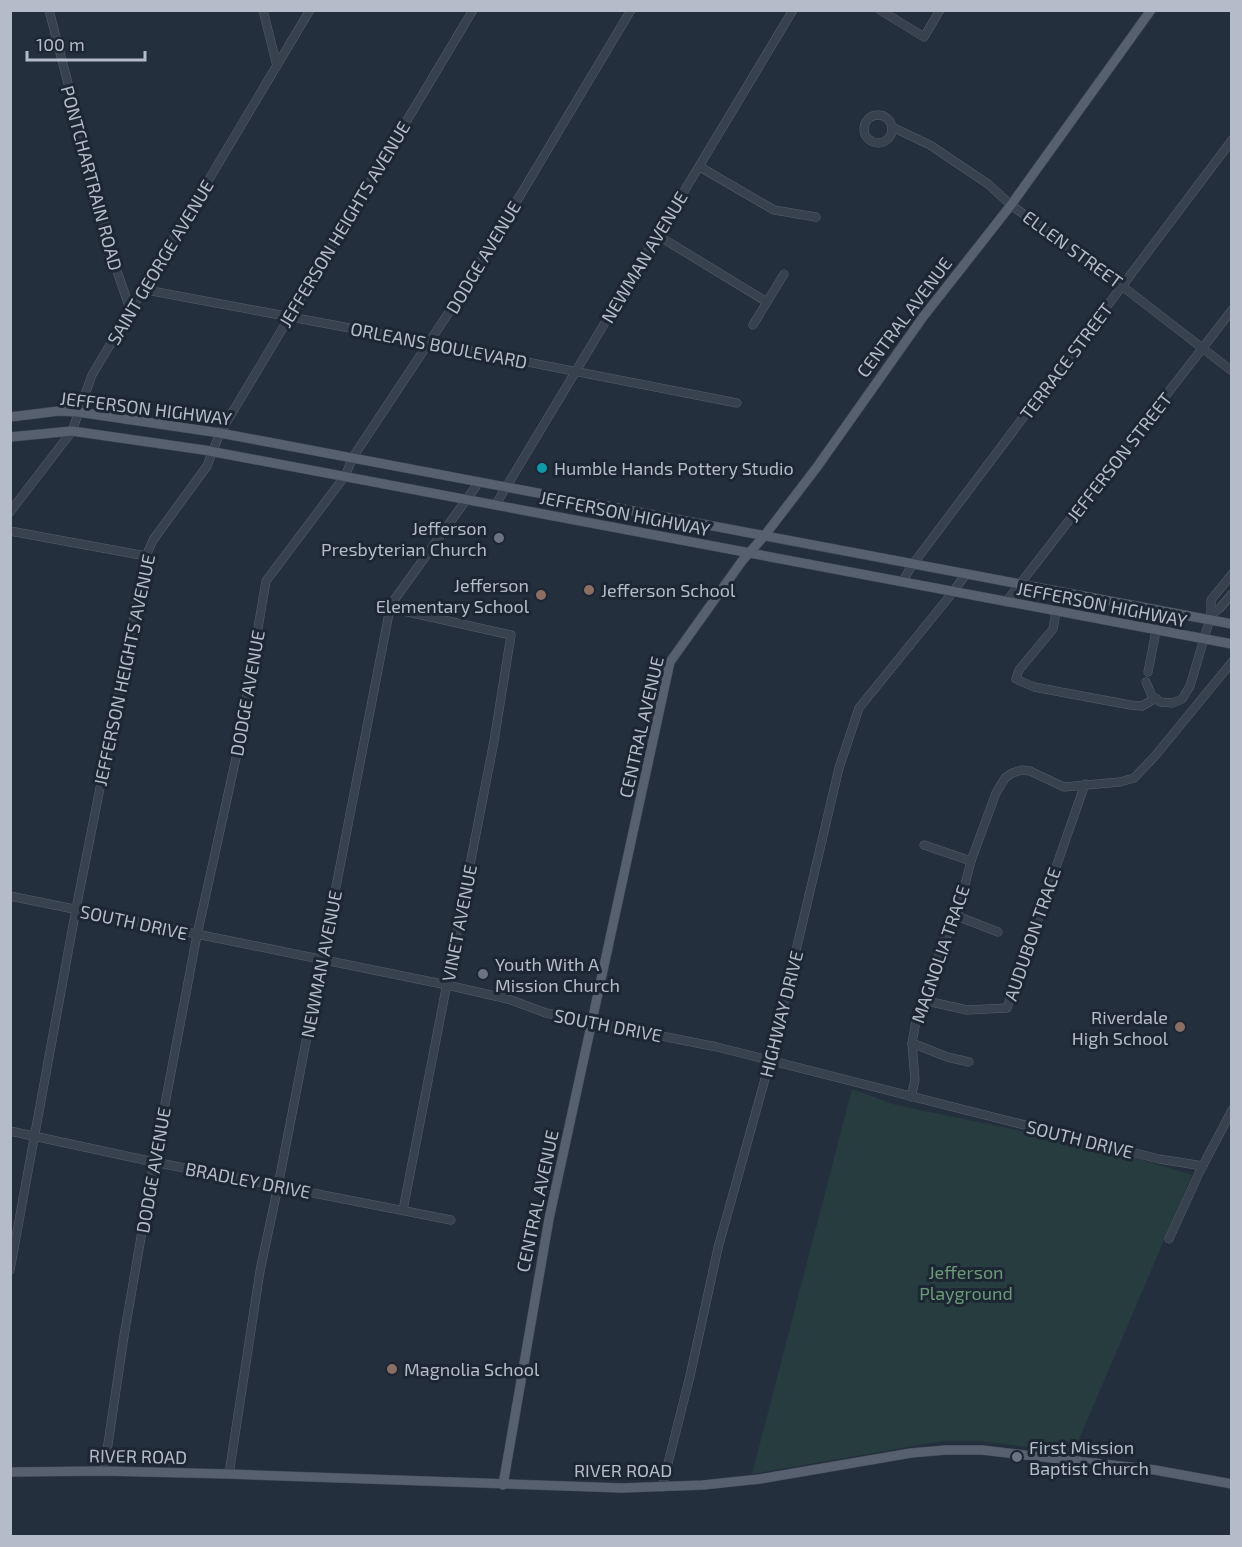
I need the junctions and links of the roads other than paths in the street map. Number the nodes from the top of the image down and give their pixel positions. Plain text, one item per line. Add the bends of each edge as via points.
1 (49, 10) edge
2 (263, 10) edge
3 (310, 10) edge
4 (473, 10) edge
5 (632, 10) edge
6 (793, 10) edge
7 (880, 10) edge
8 (940, 10) edge
9 (1151, 10) edge
10 (277, 66) junction
11 (892, 127) dead end
12 (1232, 140) edge
13 (700, 167) junction
14 (1011, 205) junction
15 (816, 217) dead end
16 (657, 235) junction
17 (784, 274) dead end
18 (1122, 286) junction
19 (141, 289) junction
20 (767, 302) junction
21 (130, 309) junction
22 (1232, 310) edge
23 (288, 317) junction
24 (753, 325) dead end
25 (430, 343) junction
26 (1204, 348) junction
27 (1232, 371) edge
28 (575, 372) junction
29 (737, 403) dead end
30 (78, 412) junction
31 (10, 417) edge
32 (72, 431) junction
33 (219, 433) junction
34 (10, 437) edge
35 (212, 452) junction
36 (353, 458) junction
37 (345, 476) junction
38 (479, 482) junction
39 (506, 487) junction
40 (467, 499) junction
41 (496, 504) junction
42 (10, 512) edge
43 (10, 531) edge
44 (765, 536) junction
45 (749, 554) junction
46 (146, 556) junction
47 (913, 564) junction
48 (966, 574) junction
49 (1232, 574) edge
50 (902, 582) junction
51 (1020, 585) junction
52 (953, 592) junction
53 (1232, 594) edge
54 (1006, 602) junction
55 (390, 608) junction
56 (1056, 612) junction
57 (1210, 617) junction
58 (1232, 624) edge
59 (1156, 631) junction
60 (1202, 639) junction
61 (1232, 644) edge
62 (1232, 662) edge
63 (1148, 672) dead end
64 (1146, 682) dead end
65 (1155, 698) junction
66 (1085, 784) junction
67 (924, 845) dead end
68 (971, 861) junction
69 (10, 896) edge
70 (76, 909) junction
71 (957, 916) junction
72 (998, 932) dead end
73 (197, 935) junction
74 (322, 959) junction
75 (447, 985) junction
76 (927, 1001) junction
77 (592, 1022) junction
78 (912, 1043) junction
79 (770, 1060) junction
80 (969, 1062) dead end
81 (911, 1097) junction
82 (1232, 1110) edge
83 (10, 1131) edge
84 (35, 1137) junction
85 (154, 1162) junction
86 (1203, 1166) junction
87 (278, 1186) junction
88 (403, 1210) junction
89 (451, 1220) dead end
90 (1169, 1239) dead end
91 (10, 1269) edge
92 (104, 1471) junction
93 (10, 1472) edge
94 (229, 1474) junction
95 (1232, 1484) edge
96 (502, 1485) junction
97 (662, 1487) junction

1 - 21 street, PONTCHARTRAIN ROAD via 108,241
2 - 10 street
3 - 10 street, SAINT GEORGE AVENUE
4 - 23 street, JEFFERSON HEIGHTS AVENUE
5 - 25 street, DODGE AVENUE
6 - 13 street, NEWMAN AVENUE
7 - 8 street via 924,37
9 - 14 main road, CENTRAL AVENUE
10 - 19 street, SAINT GEORGE AVENUE
11 - 14 street, ELLEN STREET via 953,160
12 - 18 street, TERRACE STREET
13 - 15 street via 774,210
13 - 16 street, NEWMAN AVENUE
14 - 18 street, ELLEN STREET
14 - 44 main road, CENTRAL AVENUE via 923,317
16 - 20 street
16 - 28 street, NEWMAN AVENUE
17 - 20 street
18 - 26 street, ELLEN STREET
18 - 47 street, TERRACE STREET
19 - 21 street, SAINT GEORGE AVENUE
19 - 23 street, ORLEANS BOULEVARD
20 - 24 street
21 - 30 street, SAINT GEORGE AVENUE via 92,375
22 - 26 street, JEFFERSON STREET
23 - 25 street, ORLEANS BOULEVARD
23 - 33 street, JEFFERSON HEIGHTS AVENUE
25 - 28 street, ORLEANS BOULEVARD
25 - 36 street, DODGE AVENUE
26 - 27 street, ELLEN STREET
26 - 51 street, JEFFERSON STREET
28 - 29 street, ORLEANS BOULEVARD
28 - 39 street, NEWMAN AVENUE
30 - 31 main road, JEFFERSON HIGHWAY
30 - 32 street, SAINT GEORGE AVENUE
30 - 33 main road, JEFFERSON HIGHWAY
32 - 34 main road, JEFFERSON HIGHWAY
32 - 35 main road, JEFFERSON HIGHWAY
32 - 42 street, SAINT GEORGE AVENUE
33 - 35 street, JEFFERSON HEIGHTS AVENUE
33 - 36 main road, JEFFERSON HIGHWAY
35 - 37 main road, JEFFERSON HIGHWAY
35 - 46 street, JEFFERSON HEIGHTS AVENUE via 207,466 153,540
36 - 37 street, DODGE AVENUE
36 - 38 main road, JEFFERSON HIGHWAY
37 - 40 main road, JEFFERSON HIGHWAY
37 - 73 street, DODGE AVENUE via 266,581 236,758
38 - 39 main road, JEFFERSON HIGHWAY
38 - 40 street, NEWMAN AVENUE
39 - 41 street, NEWMAN AVENUE
39 - 44 main road, JEFFERSON HIGHWAY
40 - 41 main road, JEFFERSON HIGHWAY
40 - 55 street, NEWMAN AVENUE
41 - 45 main road, JEFFERSON HIGHWAY
43 - 46 street
44 - 45 main road, CENTRAL AVENUE
44 - 47 main road, JEFFERSON HIGHWAY
45 - 50 main road, JEFFERSON HIGHWAY
45 - 77 main road, CENTRAL AVENUE via 670,662
46 - 70 street, JEFFERSON HEIGHTS AVENUE
47 - 48 main road, JEFFERSON HIGHWAY
47 - 50 street, TERRACE STREET
48 - 51 main road, JEFFERSON HIGHWAY
48 - 52 street, HIGHWAY DRIVE
49 - 57 street via 1211,600
50 - 52 main road, JEFFERSON HIGHWAY
51 - 54 street, JEFFERSON STREET
51 - 57 main road, JEFFERSON HIGHWAY
52 - 54 main road, JEFFERSON HIGHWAY
52 - 79 street, HIGHWAY DRIVE via 859,708 839,768
53 - 57 street
54 - 56 main road, JEFFERSON HIGHWAY
55 - 74 street, NEWMAN AVENUE
55 - 75 street, VINET AVENUE via 511,635
56 - 59 main road, JEFFERSON HIGHWAY
56 - 65 street via 1053,629 1016,679 1034,687 1103,701 1142,706
57 - 58 main road, JEFFERSON HIGHWAY
57 - 60 street
59 - 60 main road, JEFFERSON HIGHWAY
59 - 63 street
60 - 61 main road, JEFFERSON HIGHWAY
60 - 65 street via 1190,686 1182,699 1173,703
62 - 66 street via 1134,778
64 - 65 street
66 - 68 street via 1064,787 1030,771 1012,773 996,793
66 - 76 street, AUDUBON TRACE via 1007,1008 967,1010
67 - 68 street, MAGNOLIA TRACE
68 - 71 street, MAGNOLIA TRACE
69 - 70 street, SOUTH DRIVE
70 - 73 street, SOUTH DRIVE
70 - 84 street, JEFFERSON HEIGHTS AVENUE
71 - 72 street
71 - 76 street, MAGNOLIA TRACE via 939,950
73 - 74 street, SOUTH DRIVE
73 - 85 street, DODGE AVENUE
74 - 75 street, SOUTH DRIVE
74 - 87 street, NEWMAN AVENUE
75 - 77 street, SOUTH DRIVE
75 - 88 street, VINET AVENUE
76 - 78 street, MAGNOLIA TRACE via 916,1021
77 - 79 street, SOUTH DRIVE
77 - 96 main road, CENTRAL AVENUE via 539,1272
78 - 80 street
78 - 81 street, MAGNOLIA TRACE via 915,1080
79 - 81 street, SOUTH DRIVE
79 - 97 street, HIGHWAY DRIVE via 718,1248
81 - 86 street, SOUTH DRIVE via 1159,1159
82 - 86 street
83 - 84 street, BRADLEY DRIVE
84 - 85 street, BRADLEY DRIVE
84 - 91 street, JEFFERSON HEIGHTS AVENUE
85 - 87 street, BRADLEY DRIVE
85 - 92 street, DODGE AVENUE
86 - 90 street
87 - 88 street, BRADLEY DRIVE
87 - 94 street, NEWMAN AVENUE via 260,1271
88 - 89 street, BRADLEY DRIVE
92 - 93 main road, RIVER ROAD
92 - 94 main road, RIVER ROAD
94 - 96 main road, RIVER ROAD
95 - 97 main road, RIVER ROAD via 1155,1470 984,1450 946,1450 760,1479
96 - 97 main road, RIVER ROAD

